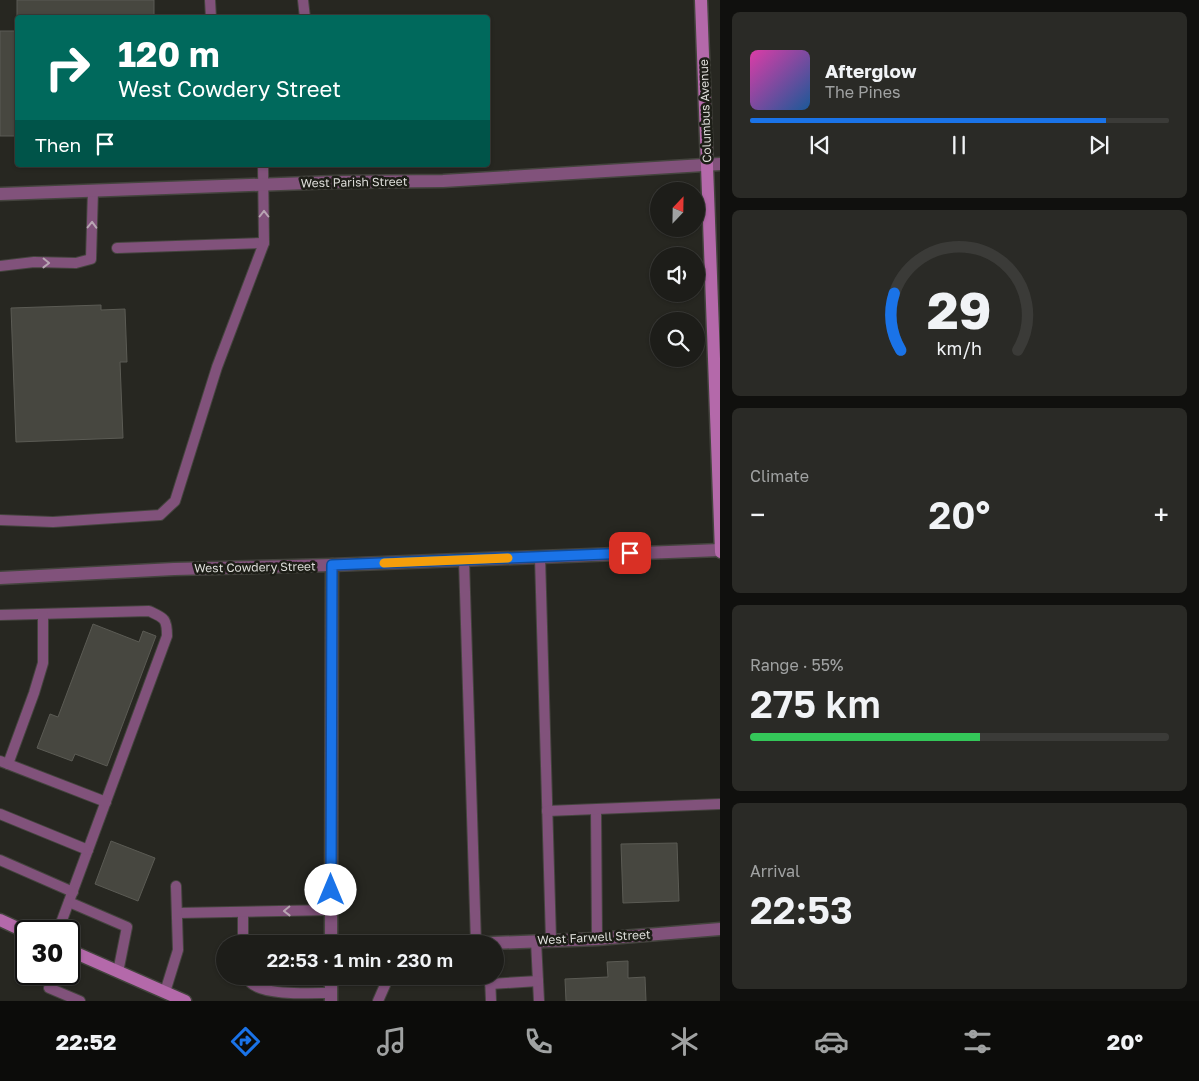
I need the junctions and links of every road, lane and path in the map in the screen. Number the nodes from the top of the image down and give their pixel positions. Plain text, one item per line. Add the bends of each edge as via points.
1 (210, 0) edge
2 (304, 0) edge
3 (701, 0) edge
4 (211, 15) edge
5 (304, 15) edge
6 (714, 164) edge
7 (263, 167) edge
8 (264, 184) junction
9 (93, 190) junction
10 (0, 194) edge
11 (264, 243) junction
12 (118, 248) dead end
13 (0, 266) edge
14 (719, 425) edge
15 (0, 520) edge
16 (720, 551) edge
17 (540, 557) junction
18 (464, 560) junction
19 (332, 565) junction
20 (0, 578) edge
21 (43, 614) junction
22 (0, 615) edge
23 (4, 762) edge
24 (106, 802) junction
25 (720, 804) edge
26 (596, 810) junction
27 (547, 811) junction
28 (0, 814) edge
29 (88, 850) junction
30 (0, 860) edge
31 (176, 886) dead end
32 (71, 897) junction
33 (331, 910) junction
34 (243, 912) junction
35 (177, 913) junction
36 (0, 920) edge
37 (62, 920) edge
38 (15, 927) edge
39 (720, 929) edge
40 (243, 935) edge
41 (331, 935) edge
42 (484, 935) edge
43 (597, 939) junction
44 (551, 940) junction
45 (536, 941) junction
46 (504, 942) edge
47 (80, 955) edge
48 (118, 972) junction
49 (504, 980) edge
50 (538, 981) junction
51 (50, 985) edge
52 (254, 985) edge
53 (385, 985) edge
54 (490, 985) edge
55 (165, 992) junction
56 (331, 997) edge
57 (80, 1001) edge
58 (185, 1001) edge
59 (378, 1001) edge
60 (491, 1001) edge
61 (539, 1001) edge

1 - 4 lane
2 - 5 lane
3 - 6 main road, Columbus Avenue
6 - 8 street, West Parish Street via 443,181
6 - 14 main road, Columbus Avenue
7 - 8 lane
8 - 9 street, West Parish Street
11 -> 8 lane
9 - 10 street, West Parish Street
13 -> 9 lane via 34,262 76,263 91,259
11 - 12 lane
11 - 15 lane via 217,367 175,501 160,515 53,522
14 - 16 main road, Columbus Avenue
16 - 17 street, West Cowdery Street
17 - 18 street, West Cowdery Street
17 - 27 lane
18 - 19 street, West Cowdery Street
18 - 42 lane
19 - 20 street, West Cowdery Street
19 - 33 street
21 - 22 lane
21 - 23 lane via 43,663 34,693
21 - 24 lane via 149,611 164,618 167,624 167,636
23 - 24 lane
24 - 29 lane
25 - 26 lane
26 - 27 lane
26 - 43 lane
27 - 44 lane
28 - 29 lane
29 - 32 lane
30 - 32 lane
31 - 35 lane
32 - 37 lane
32 - 48 lane via 127,927
33 -> 34 lane
33 - 41 street
34 - 35 lane
34 - 40 lane
35 - 55 lane via 178,950
36 - 38 main road
39 - 43 street, West Farwell Street
43 - 44 street, West Farwell Street
44 - 45 street, West Farwell Street
45 - 46 street, West Farwell Street
45 - 50 lane
47 - 48 main road
48 - 55 main road
49 - 50 lane
50 - 61 lane
51 - 57 lane via 49,988
52 - 56 lane via 265,990
53 - 59 lane
54 - 60 lane
55 - 58 main road

